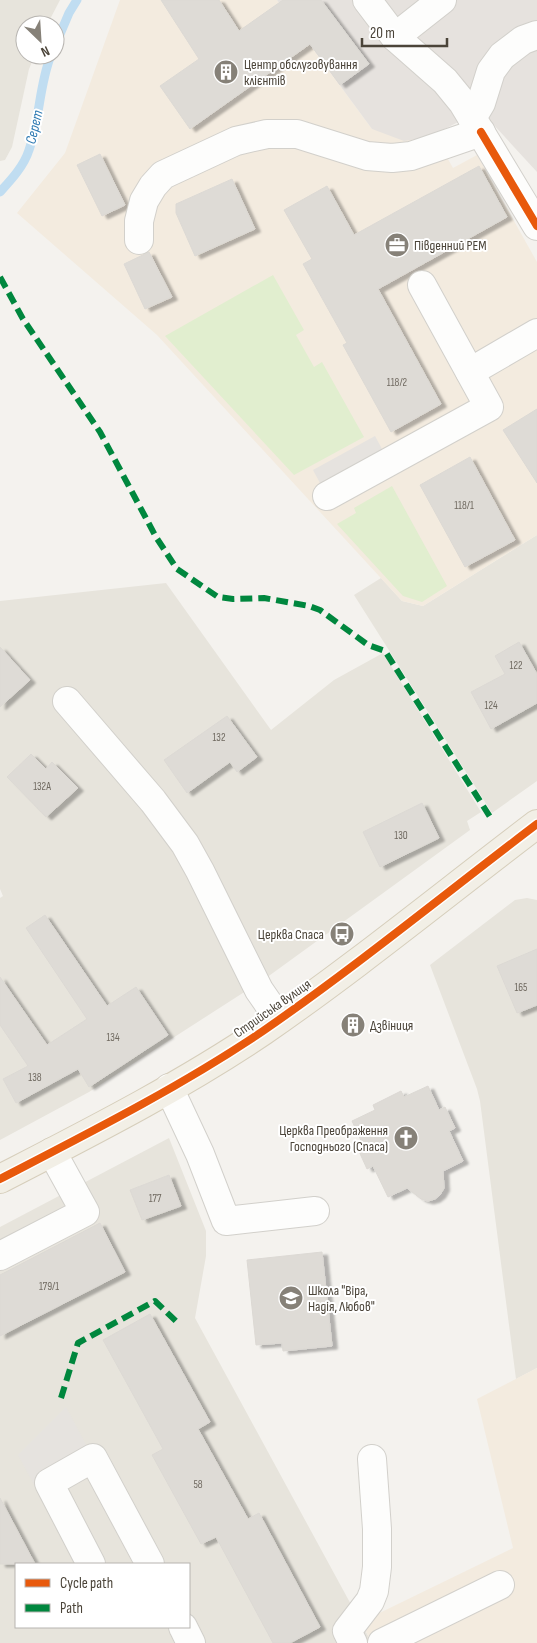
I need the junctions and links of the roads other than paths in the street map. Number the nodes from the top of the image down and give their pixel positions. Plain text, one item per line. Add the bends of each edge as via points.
1 (366, 0) edge
2 (442, 0) edge
3 (537, 35) edge
4 (395, 37) junction
5 (477, 125) junction
6 (536, 220) edge
7 (139, 240) dead end
8 (422, 285) dead end
9 (537, 333) edge
10 (470, 372) junction
11 (327, 496) dead end
12 (67, 701) dead end
13 (537, 824) edge
14 (279, 1019) junction
15 (169, 1088) junction
16 (52, 1152) junction
17 (0, 1179) edge
18 (315, 1211) dead end
19 (0, 1256) edge
20 (372, 1459) dead end
21 (90, 1563) edge
22 (149, 1563) edge
23 (500, 1585) dead end
24 (184, 1628) edge
25 (191, 1643) edge
26 (353, 1643) edge
27 (382, 1643) edge

1 - 4 street
2 - 4 street
3 - 5 street via 523,40 502,56 491,71
4 - 5 street via 445,81
5 - 6 street
5 - 7 street via 411,156 392,158 367,156 297,134 267,134 236,141 163,175 144,201
8 - 10 street
9 - 10 street
10 - 11 street via 489,407
12 - 14 street via 154,801 185,844 259,990
13 - 14 main road, Стрийська вулиця
14 - 15 main road, Стрийська вулиця
15 - 16 main road, Стрийська вулиця
15 - 18 street via 226,1221
16 - 17 main road, Стрийська вулиця
16 - 19 street via 85,1212
20 - 26 street via 377,1567 370,1601 347,1631
21 - 22 street via 49,1483 94,1458
23 - 27 street
24 - 25 street

